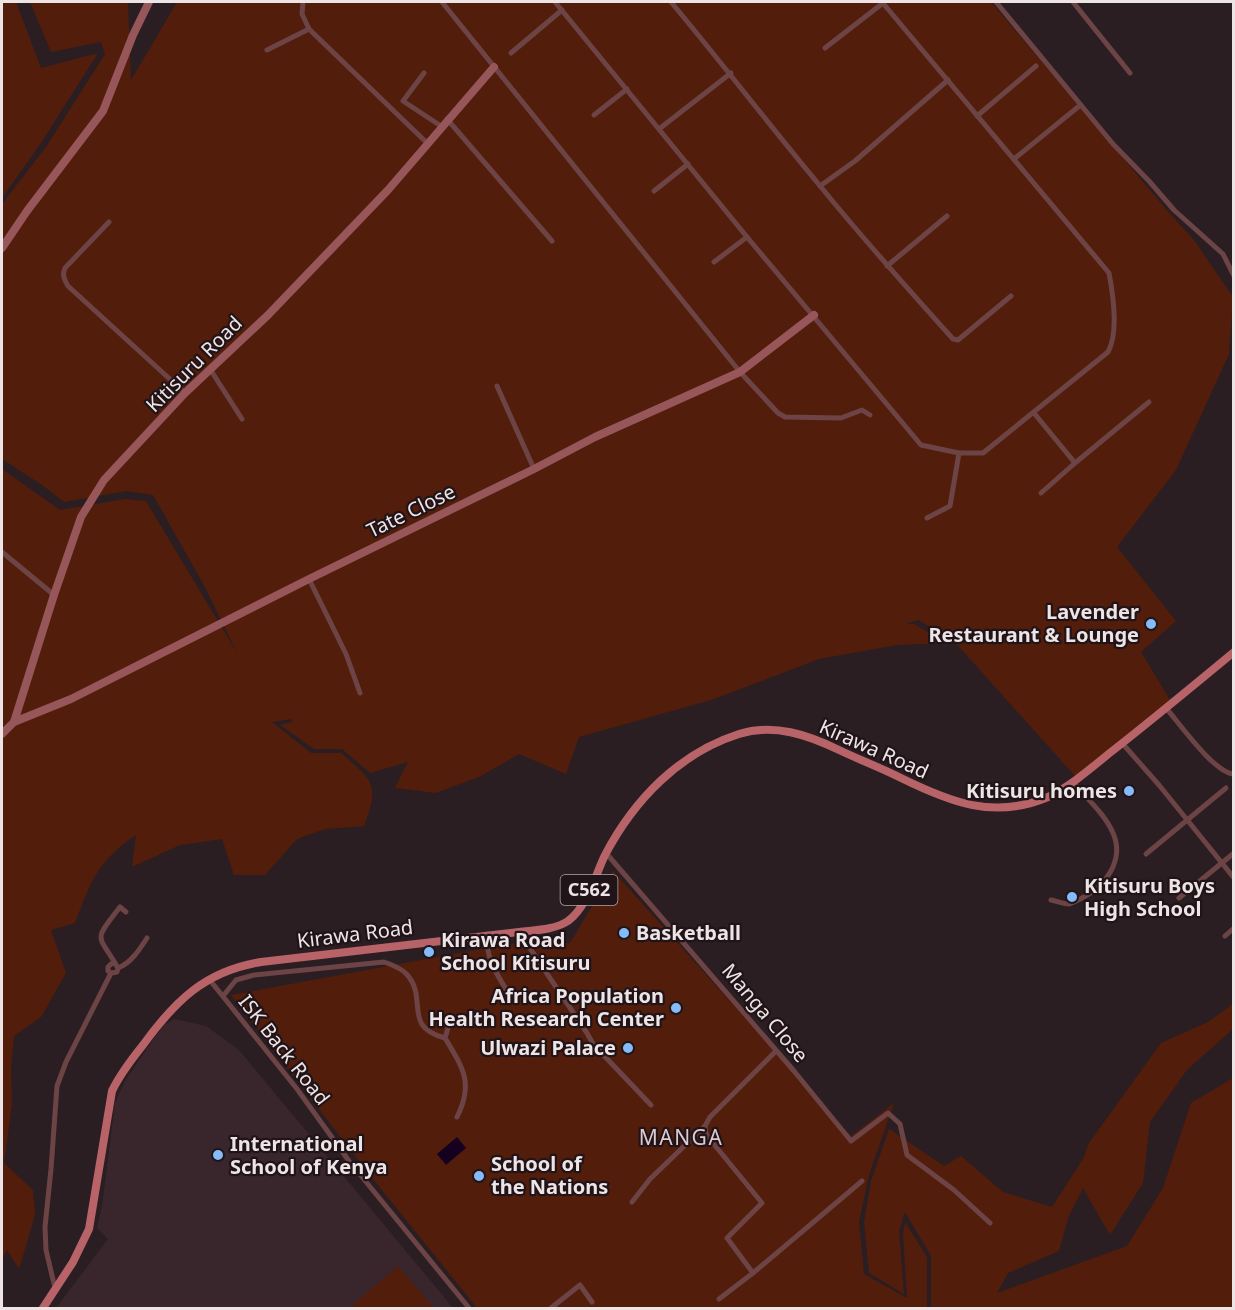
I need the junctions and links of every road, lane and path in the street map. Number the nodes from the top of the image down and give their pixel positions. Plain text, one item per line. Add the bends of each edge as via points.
1 (149, 2) edge
2 (303, 2) edge
3 (442, 2) edge
4 (555, 2) edge
5 (671, 2) edge
6 (883, 2) edge
7 (996, 2) edge
8 (1073, 2) edge
9 (562, 10) junction
10 (309, 28) junction
11 (825, 48) dead end
12 (267, 50) dead end
13 (511, 53) dead end
14 (1036, 66) dead end
15 (494, 67) junction
16 (424, 73) dead end
17 (731, 73) junction
18 (1130, 73) dead end
19 (948, 80) junction
20 (627, 89) junction
21 (1078, 107) dead end
22 (594, 115) dead end
23 (977, 116) junction
24 (447, 118) junction
25 (441, 126) junction
26 (660, 129) junction
27 (427, 143) junction
28 (1014, 159) junction
29 (688, 164) junction
30 (820, 186) junction
31 (654, 191) dead end
32 (947, 216) dead end
33 (109, 222) dead end
34 (747, 237) junction
35 (552, 241) dead end
36 (2, 248) edge
37 (714, 262) dead end
38 (887, 266) junction
39 (1233, 276) edge
40 (1011, 296) dead end
41 (814, 315) junction
42 (210, 369) junction
43 (740, 372) junction
44 (497, 386) dead end
45 (185, 393) junction
46 (1149, 402) dead end
47 (1034, 413) junction
48 (870, 416) dead end
49 (242, 419) dead end
50 (959, 453) junction
51 (1075, 463) junction
52 (534, 470) junction
53 (1041, 493) dead end
54 (927, 518) dead end
55 (2, 552) edge
56 (309, 579) junction
57 (54, 595) junction
58 (1233, 652) edge
59 (360, 693) dead end
60 (1165, 708) junction
61 (14, 722) junction
62 (2, 734) edge
63 (1122, 743) junction
64 (1233, 774) edge
65 (1072, 782) junction
66 (1226, 788) dead end
67 (1188, 821) junction
68 (606, 852) junction
69 (1233, 853) edge
70 (1146, 854) dead end
71 (1222, 863) junction
72 (1233, 878) edge
73 (1179, 898) dead end
74 (1051, 900) dead end
75 (126, 912) dead end
76 (1233, 928) edge
77 (519, 932) junction
78 (488, 934) junction
79 (1225, 936) dead end
80 (147, 938) dead end
81 (117, 966) junction
82 (209, 979) junction
83 (509, 994) dead end
84 (223, 996) junction
85 (448, 1028) dead end
86 (445, 1038) junction
87 (776, 1051) junction
88 (651, 1105) dead end
89 (457, 1118) dead end
90 (705, 1126) junction
91 (862, 1181) dead end
92 (632, 1202) dead end
93 (990, 1223) dead end
94 (753, 1273) junction
95 (55, 1288) junction
96 (719, 1299) dead end
97 (592, 1302) dead end
98 (42, 1308) edge
99 (469, 1308) edge
100 (551, 1308) edge

1 - 36 street via 103,111
2 - 10 street via 302,14
3 - 15 street
4 - 9 street
5 - 17 street
6 - 11 street
6 - 19 street
7 - 39 street via 1113,144 1174,210 1223,254
8 - 18 street
9 - 13 street
9 - 20 street
10 - 12 street
10 - 27 street
14 - 23 street
15 - 24 street, Kitisuru Road
15 - 43 street
16 - 25 street via 403,101
17 - 26 street
17 - 30 street
19 - 23 street
19 - 30 street via 855,161
20 - 22 street
20 - 26 street
21 - 28 street
23 - 28 street
24 - 25 street, Kitisuru Road
24 - 35 street
25 - 27 street, Kitisuru Road
26 - 29 street
27 - 42 street, Kitisuru Road via 388,190 295,287
28 - 47 street via 1108,273 1114,309 1108,352
29 - 31 street
29 - 34 street
30 - 38 street
32 - 38 street
33 - 45 street via 65,268 64,279
34 - 37 street
34 - 41 street
38 - 40 street via 955,341
41 - 43 street, Tate Close
41 - 50 street via 921,445
42 - 45 street, Kitisuru Road
42 - 49 street
43 - 48 street via 785,417 841,418 862,410
43 - 52 street, Tate Close via 595,437
44 - 52 street
45 - 57 street, Kitisuru Road via 104,480 81,517
46 - 51 street
47 - 50 street via 986,452
47 - 51 street
50 - 54 street via 950,506
51 - 53 street
52 - 56 street, Tate Close
55 - 57 street
56 - 59 street via 346,654
56 - 61 street, Tate Close via 71,699
57 - 61 street, Kitisuru Road
58 - 60 main road, Kirawa Road / C562
60 - 63 main road, Kirawa Road / C562
60 - 64 street via 1215,766
61 - 62 street, Kitisuru Road
63 - 65 main road, Kirawa Road / C562
63 - 67 street
65 - 68 main road, Kirawa Road / C562 via 1028,804 973,807 918,787 819,740 758,730 720,742 668,772 642,800
65 - 74 street via 1114,834 1114,866 1102,885 1086,896 1070,904
66 - 67 street
67 - 70 street
67 - 71 street
68 - 77 main road, Kirawa Road / C562 via 573,916 555,927
68 - 87 street, Manga Close
69 - 71 street
71 - 72 street
71 - 73 street
75 - 81 street via 120,907 101,931 100,943
76 - 79 street
77 - 78 main road, Kirawa Road / C562
77 - 88 street via 593,1044
78 - 82 main road, Kirawa Road / C562 via 247,964
78 - 83 street via 491,962
80 - 81 street via 135,955
81 - 95 street via 108,967 111,974 57,1086 45,1227
82 - 84 street, ISK Back Road
82 - 95 main road, Kirawa Road / C562 via 173,1006 111,1091 88,1229 73,1262
84 - 86 street via 236,980 254,975 384,962 409,976 423,1028
84 - 99 street, ISK Back Road via 349,1161
85 - 86 street
86 - 89 street via 466,1080
87 - 90 street
87 - 93 street, Manga Close via 850,1141 888,1113 900,1124 906,1155
90 - 92 street
90 - 94 street via 712,1143 762,1203 727,1238
91 - 94 street
94 - 96 street
95 - 98 main road, Kirawa Road / C562
97 - 100 street via 580,1285

